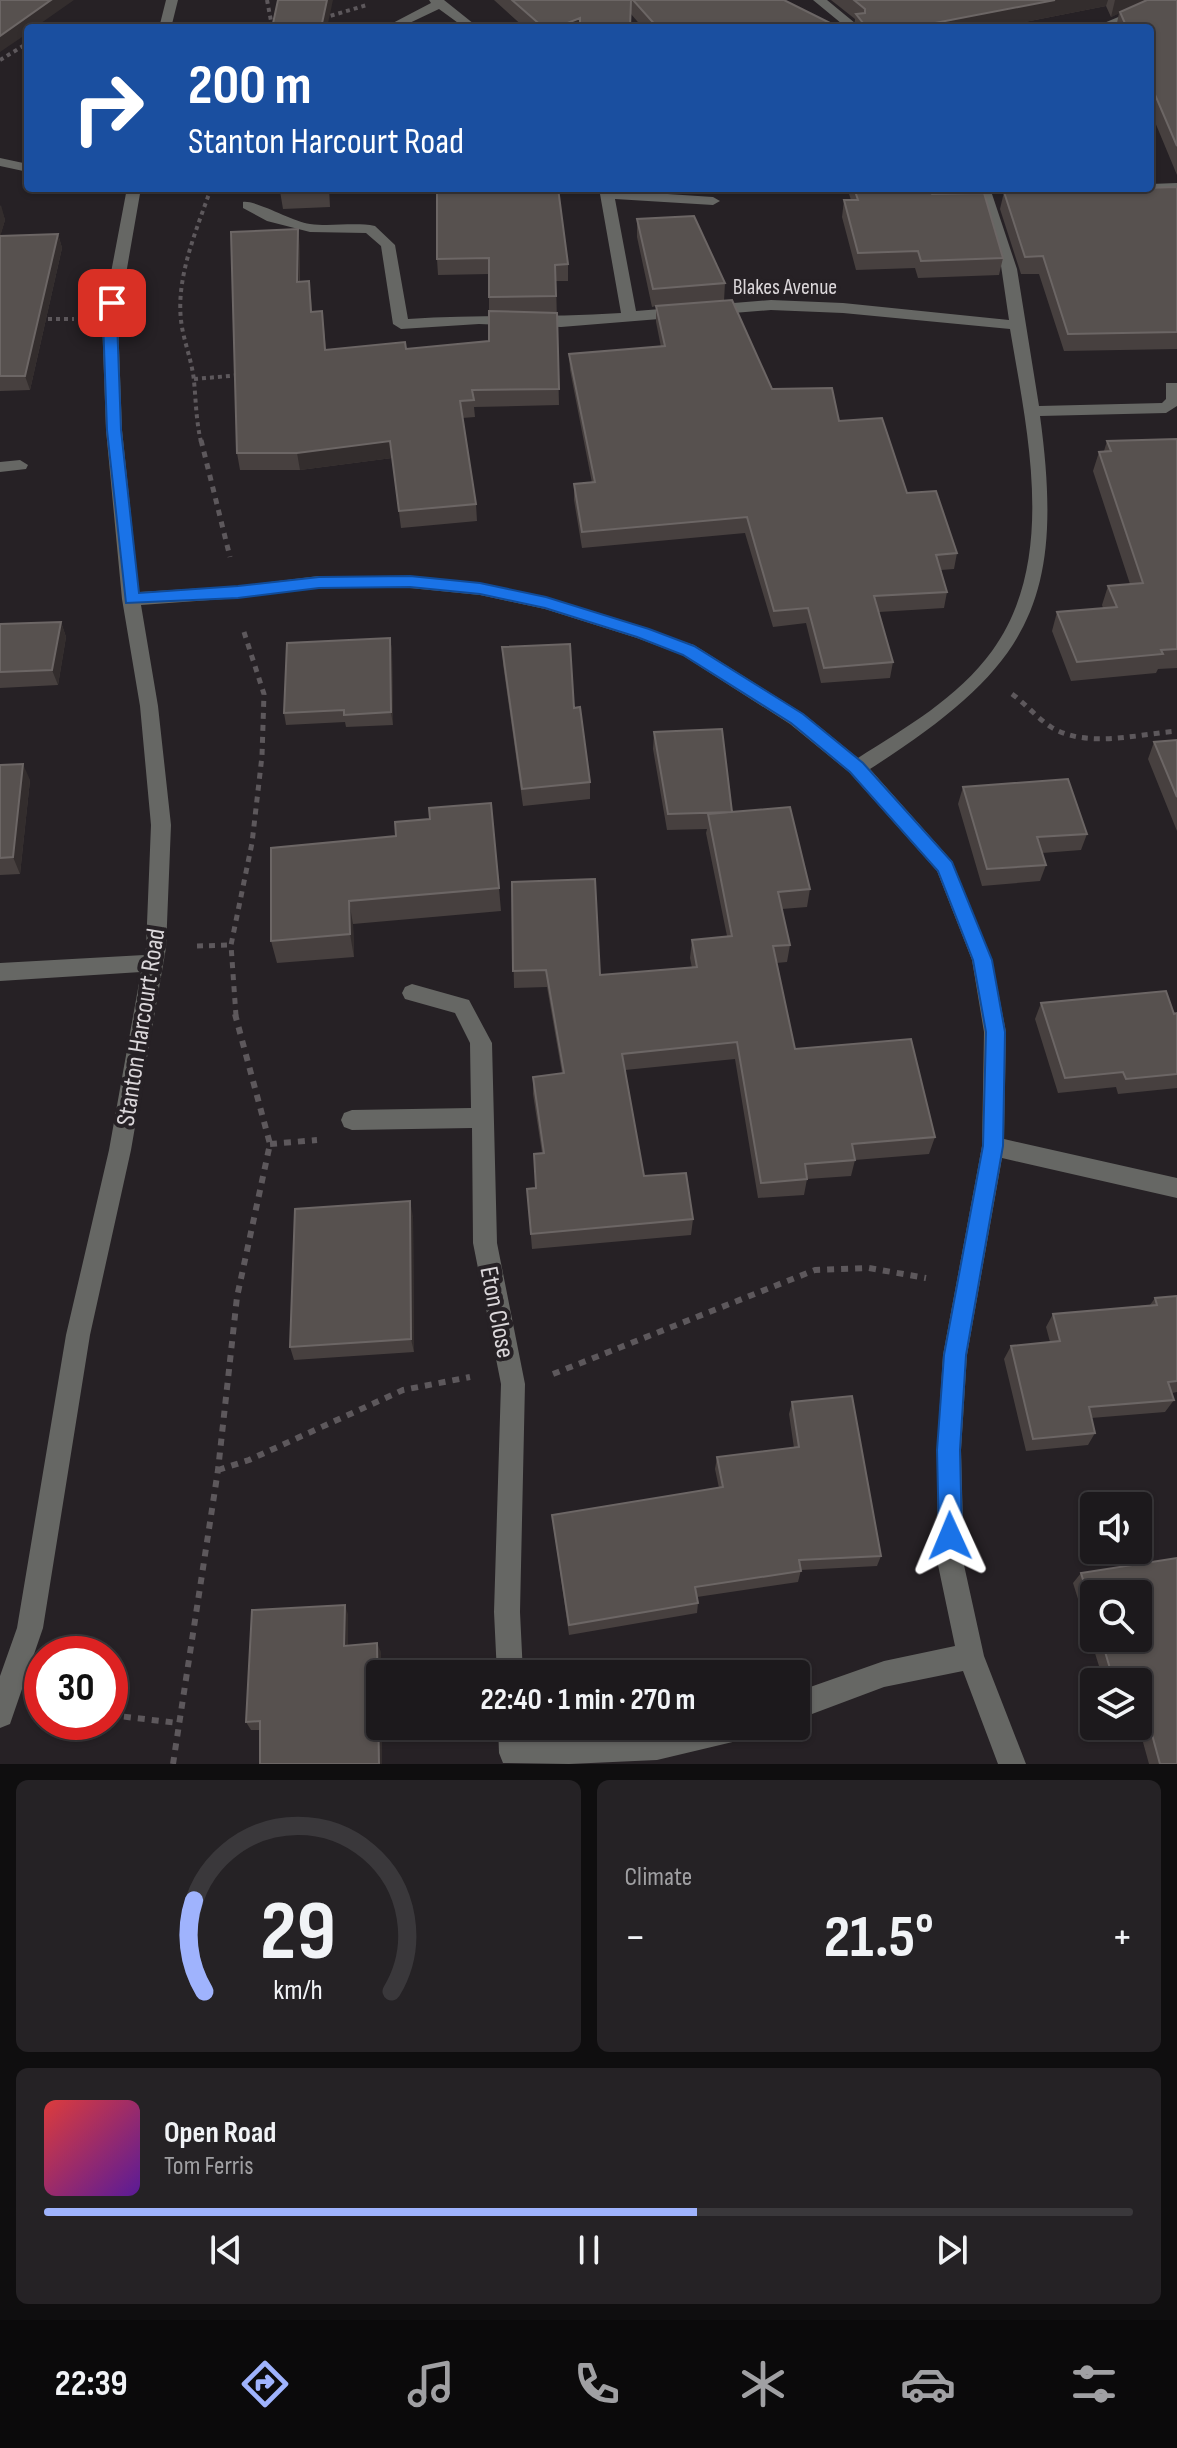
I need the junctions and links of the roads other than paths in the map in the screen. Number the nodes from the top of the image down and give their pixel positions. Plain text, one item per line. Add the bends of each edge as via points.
1 (172, 0) edge
2 (819, 0) edge
3 (1170, 0) edge
4 (438, 2) edge
5 (166, 24) edge
6 (397, 24) edge
7 (468, 24) edge
8 (850, 24) edge
9 (1108, 24) edge
10 (0, 162) edge
11 (24, 167) edge
12 (1177, 187) edge
13 (1154, 188) edge
14 (133, 192) edge
15 (984, 192) edge
16 (713, 201) dead end
17 (248, 205) dead end
18 (629, 316) junction
19 (1017, 325) junction
20 (1172, 387) dead end
21 (1032, 411) junction
22 (20, 465) dead end
23 (0, 467) edge
24 (131, 599) junction
25 (857, 768) junction
26 (153, 963) junction
27 (0, 972) edge
28 (412, 993) dead end
29 (483, 1118) junction
30 (352, 1120) dead end
31 (993, 1146) junction
32 (1177, 1188) edge
33 (971, 1656) junction
34 (509, 1660) edge
35 (810, 1701) edge
36 (0, 1714) edge
37 (513, 1740) edge
38 (682, 1740) edge
39 (1012, 1764) edge

1 - 5 street
2 - 8 street
3 - 9 street
4 - 6 street
4 - 7 street
10 - 11 street
12 - 13 street
14 - 24 street, Stanton Harcourt Road via 110,320 114,430
15 - 19 street via 1010,267
16 - 18 street via 607,194
17 - 18 street, Blakes Avenue via 292,224 370,229 380,235 388,245 401,324
18 - 19 street, Blakes Avenue via 771,305
19 - 21 street
20 - 21 street via 1174,400 1166,408
21 - 25 street via 1040,532 1034,573 1015,628 980,676 937,714
22 - 23 street
24 - 25 street via 319,582 410,582 546,603 688,650 797,719
24 - 26 street, Stanton Harcourt Road via 161,825
25 - 31 street via 945,867 982,960 995,1032
26 - 27 street
26 - 36 street, Stanton Harcourt Road via 120,1150 78,1335 30,1628
28 - 29 street, Eton Close via 462,1006 481,1043
29 - 30 street
29 - 34 street, Eton Close via 485,1243 511,1376
31 - 32 street
31 - 33 street via 955,1355 949,1450 951,1565
33 - 35 street via 884,1674
33 - 39 street
37 - 38 street via 513,1753 657,1746

